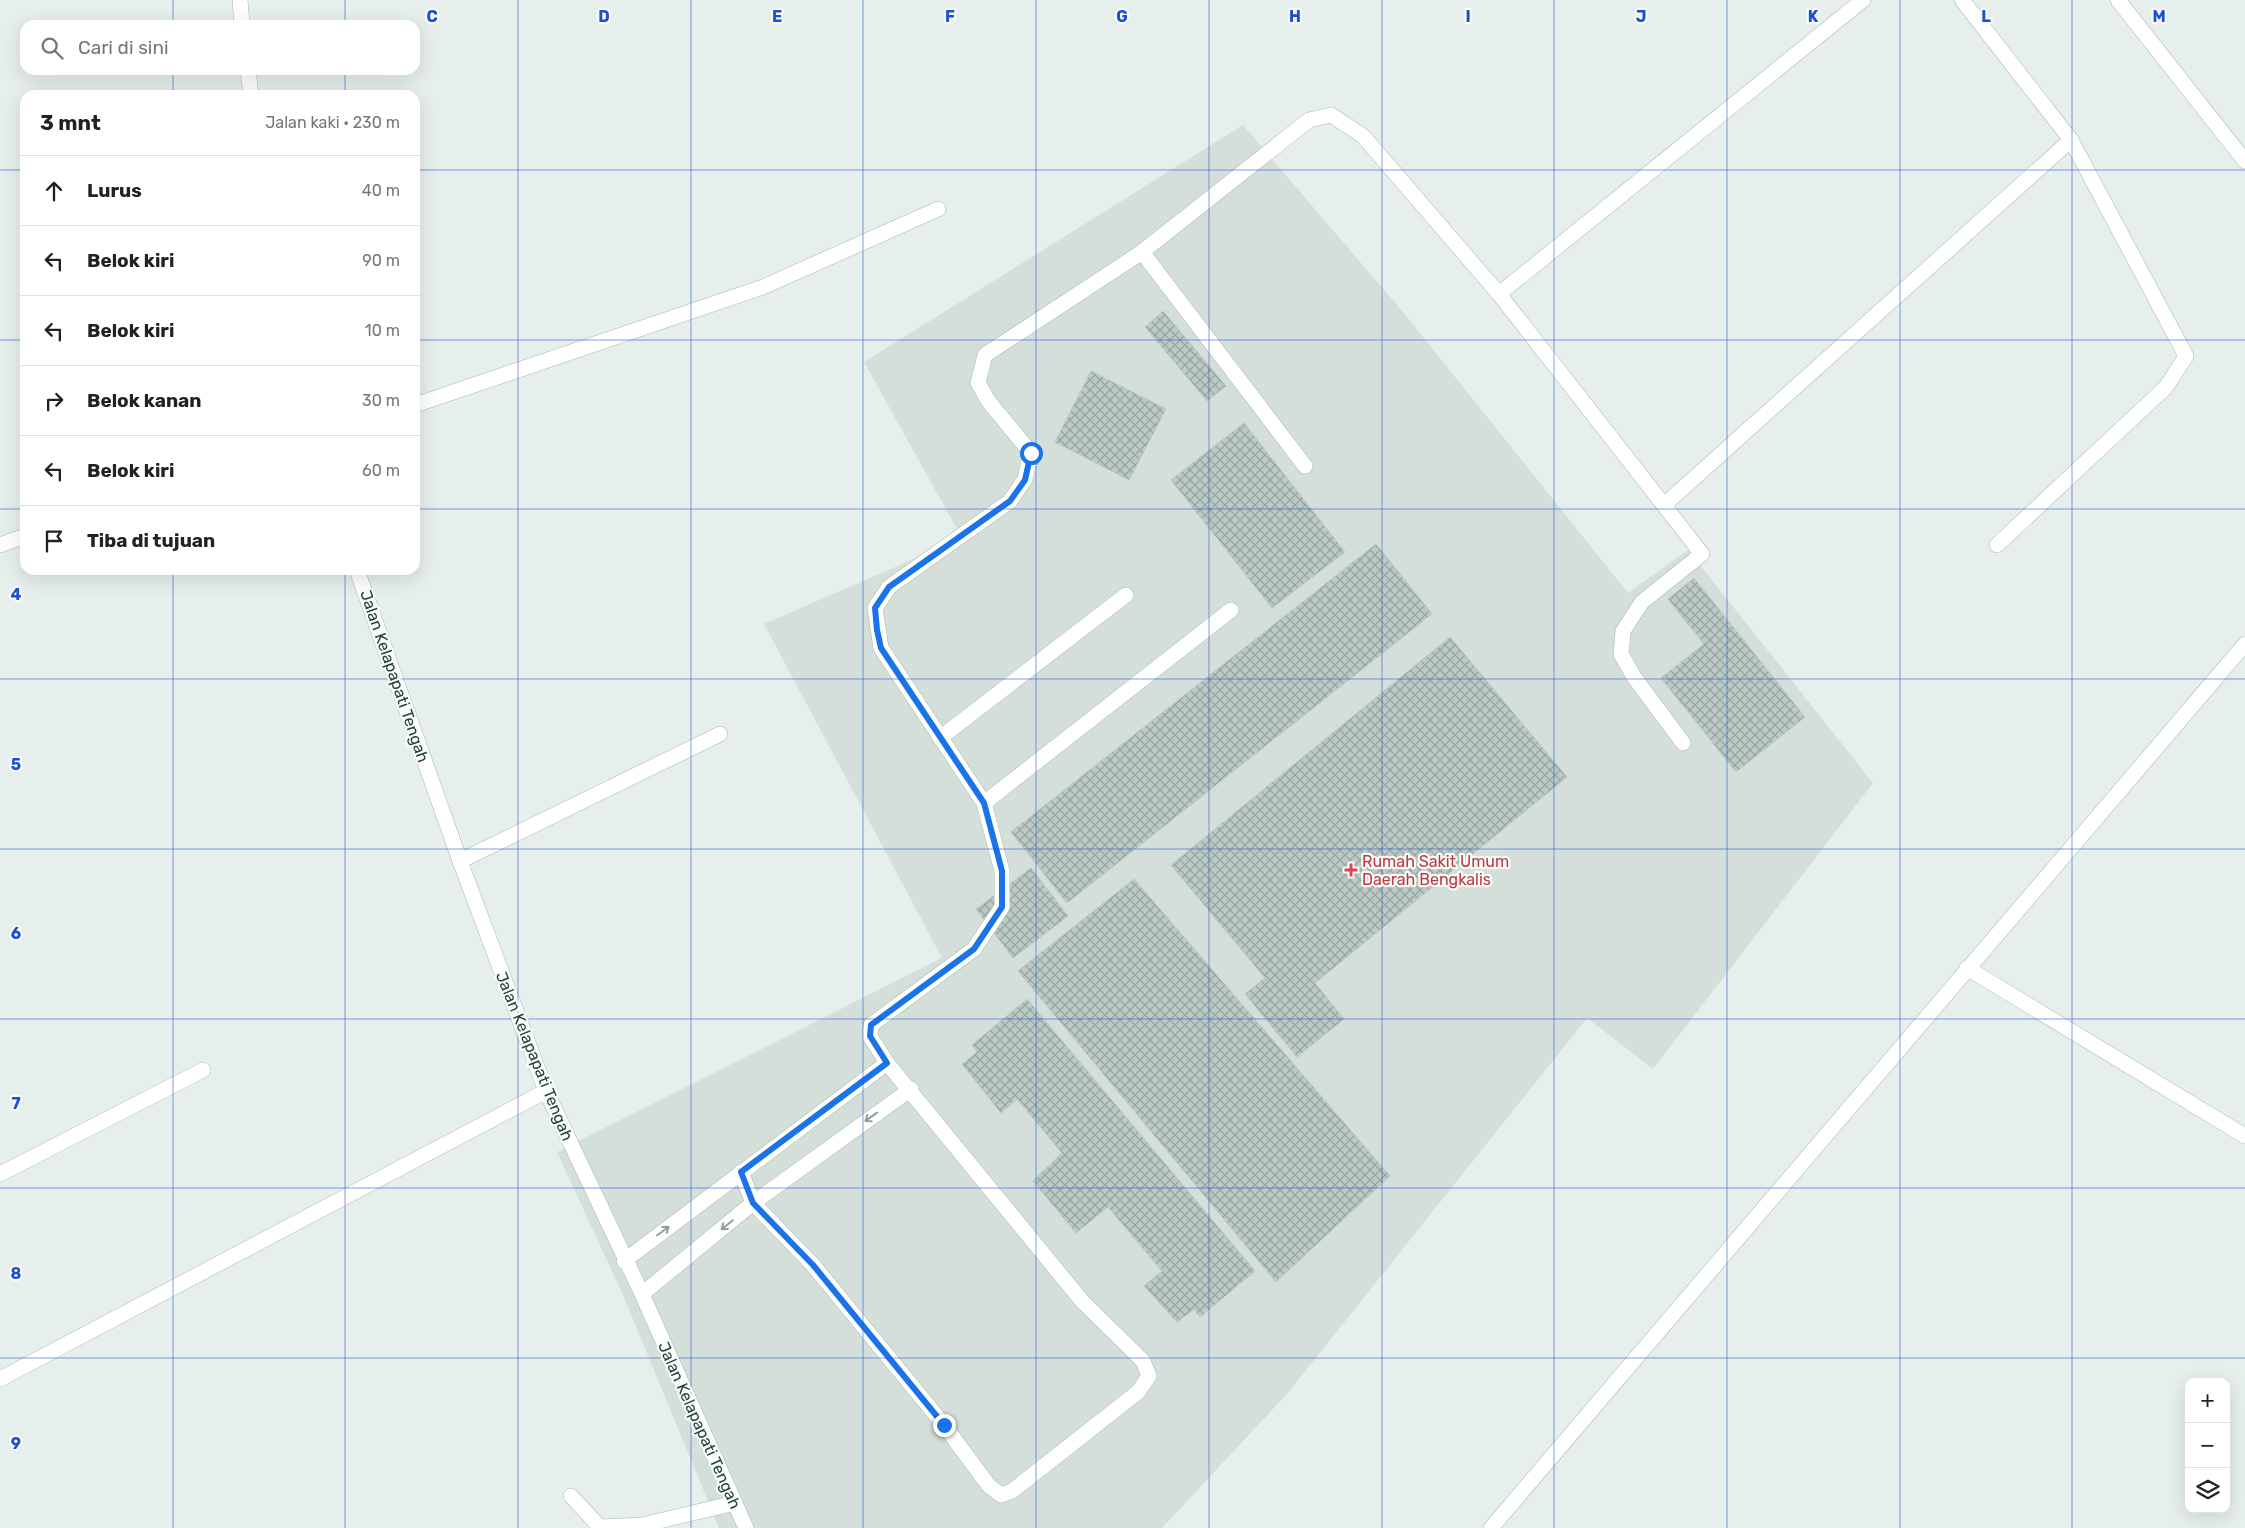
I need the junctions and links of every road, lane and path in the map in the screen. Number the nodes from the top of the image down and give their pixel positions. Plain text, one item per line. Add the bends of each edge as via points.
1 (240, 0) edge
2 (1863, 0) edge
3 (1962, 0) edge
4 (2118, 0) edge
5 (242, 20) edge
6 (249, 75) edge
7 (250, 90) edge
8 (2071, 140) junction
9 (2245, 161) edge
10 (938, 209) dead end
11 (1142, 252) junction
12 (1499, 294) junction
13 (420, 403) edge
14 (1305, 466) dead end
15 (1664, 505) junction
16 (20, 538) edge
17 (0, 545) edge
18 (1997, 545) dead end
19 (359, 575) edge
20 (1126, 595) dead end
21 (1231, 610) dead end
22 (2245, 644) edge
23 (720, 734) dead end
24 (940, 738) junction
25 (1683, 743) dead end
26 (984, 803) junction
27 (460, 861) junction
28 (1966, 968) junction
29 (887, 1063) junction
30 (204, 1070) dead end
31 (911, 1089) junction
32 (546, 1091) junction
33 (2245, 1136) edge
34 (741, 1172) junction
35 (0, 1174) edge
36 (753, 1203) junction
37 (624, 1260) junction
38 (642, 1294) junction
39 (0, 1379) edge
40 (571, 1496) dead end
41 (735, 1503) junction
42 (746, 1528) edge
43 (1491, 1528) edge

1 - 5 street
2 - 12 street
3 - 8 street
4 - 9 street
6 - 7 street
8 - 15 street
8 - 18 street via 2186,356 2166,387
10 - 13 street via 763,288
11 - 12 street via 1310,120 1331,114 1363,136
11 - 14 street
11 - 24 street via 984,355 978,383 989,402 1031,453 1025,480 1010,501 889,587 875,608 881,648
12 - 15 street
15 - 25 street via 1702,554 1642,602 1623,631 1621,654 1634,678
16 - 17 street
19 - 27 street, Jalan Kelapapati Tengah
20 - 24 street
21 - 26 street
22 - 28 street
23 - 27 street
24 - 26 street
26 - 29 street via 1002,871 1002,907 974,949 871,1025 870,1036
27 - 32 street, Jalan Kelapapati Tengah
28 - 33 street
28 - 43 street
29 - 31 street
29 - 34 street
30 - 35 street
31 -> 36 street
31 - 36 street via 1082,1301 1143,1361 1149,1376 1138,1392 1012,1491 1000,1495 989,1486 944,1425 813,1265
32 - 37 street, Jalan Kelapapati Tengah
32 - 39 street
34 - 36 street
37 -> 34 street
36 -> 38 street
37 - 38 street, Jalan Kelapapati Tengah
38 - 41 street, Jalan Kelapapati Tengah
40 - 41 street via 600,1527 642,1525
41 - 42 street, Jalan Kelapapati Tengah

